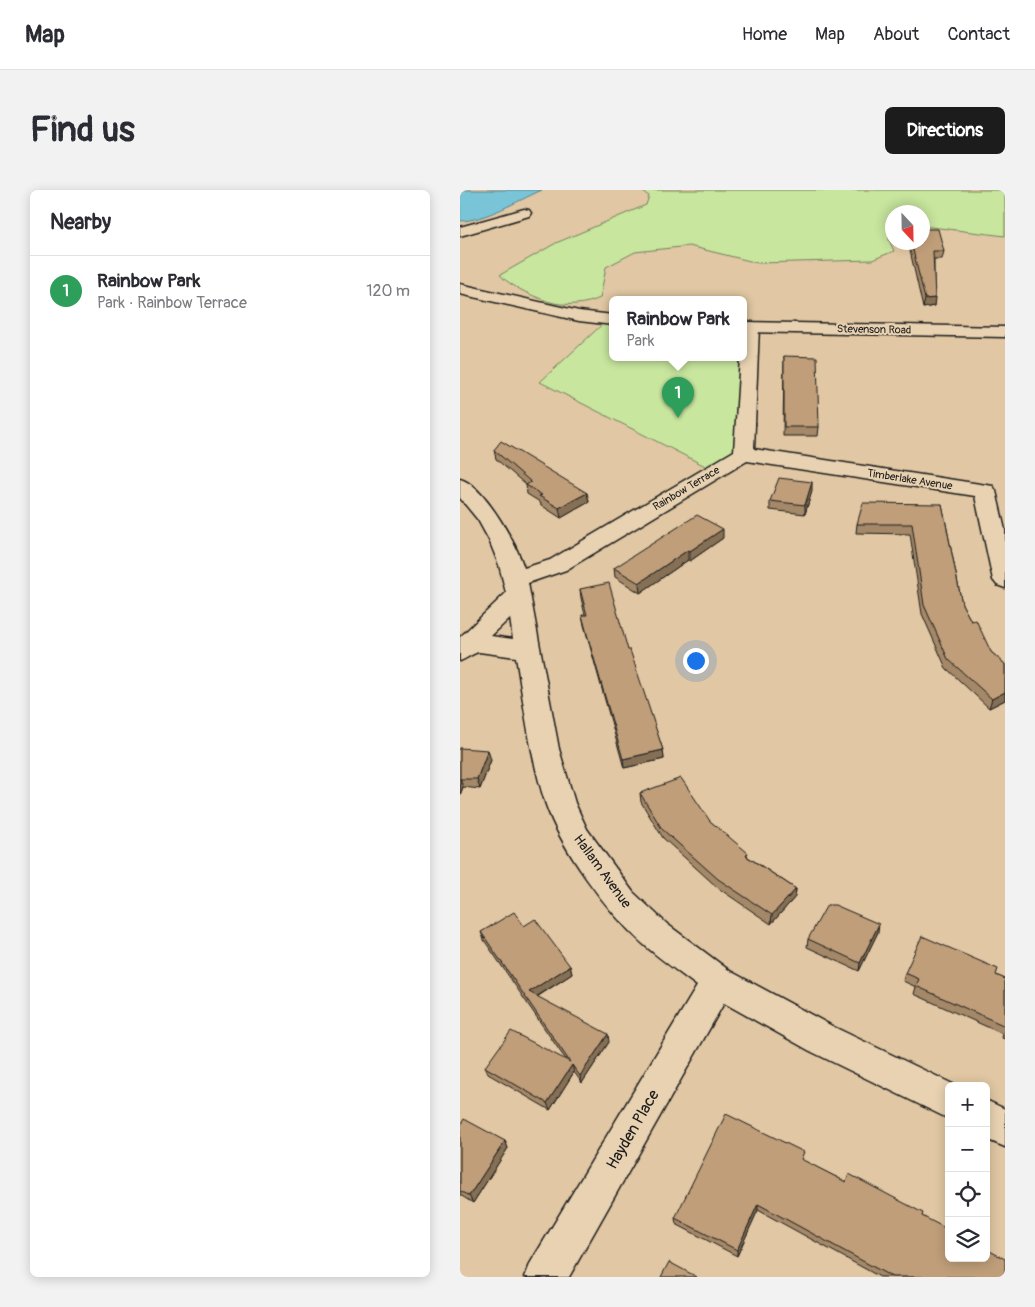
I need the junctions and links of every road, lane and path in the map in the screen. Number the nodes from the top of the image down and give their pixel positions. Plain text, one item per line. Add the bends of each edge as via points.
1 (524, 213) dead end
2 (460, 232) edge
3 (460, 289) edge
4 (609, 320) edge
5 (747, 327) edge
6 (1005, 332) edge
7 (745, 361) edge
8 (744, 454) junction
9 (460, 485) edge
10 (1005, 580) edge
11 (517, 587) junction
12 (464, 649) edge
13 (528, 650) junction
14 (718, 982) junction
15 (945, 1099) edge
16 (990, 1121) edge
17 (1005, 1128) edge
18 (546, 1277) edge

1 - 2 street
3 - 4 street via 579,316
5 - 6 street, Stevenson Road
7 - 8 street
8 - 10 street, Timberlake Avenue via 985,491
8 - 11 street, Rainbow Terrace
9 - 11 street, Hallam Avenue via 482,508 499,535
11 - 12 street, Rainbow Terrace
11 - 13 street, Hallam Avenue
12 - 13 street, Rainbow Terrace via 479,643
13 - 14 street, Hallam Avenue via 545,749 560,803 576,837 622,902 655,934
14 - 15 street, Hallam Avenue via 822,1040
14 - 18 street, Hayden Place
16 - 17 street

